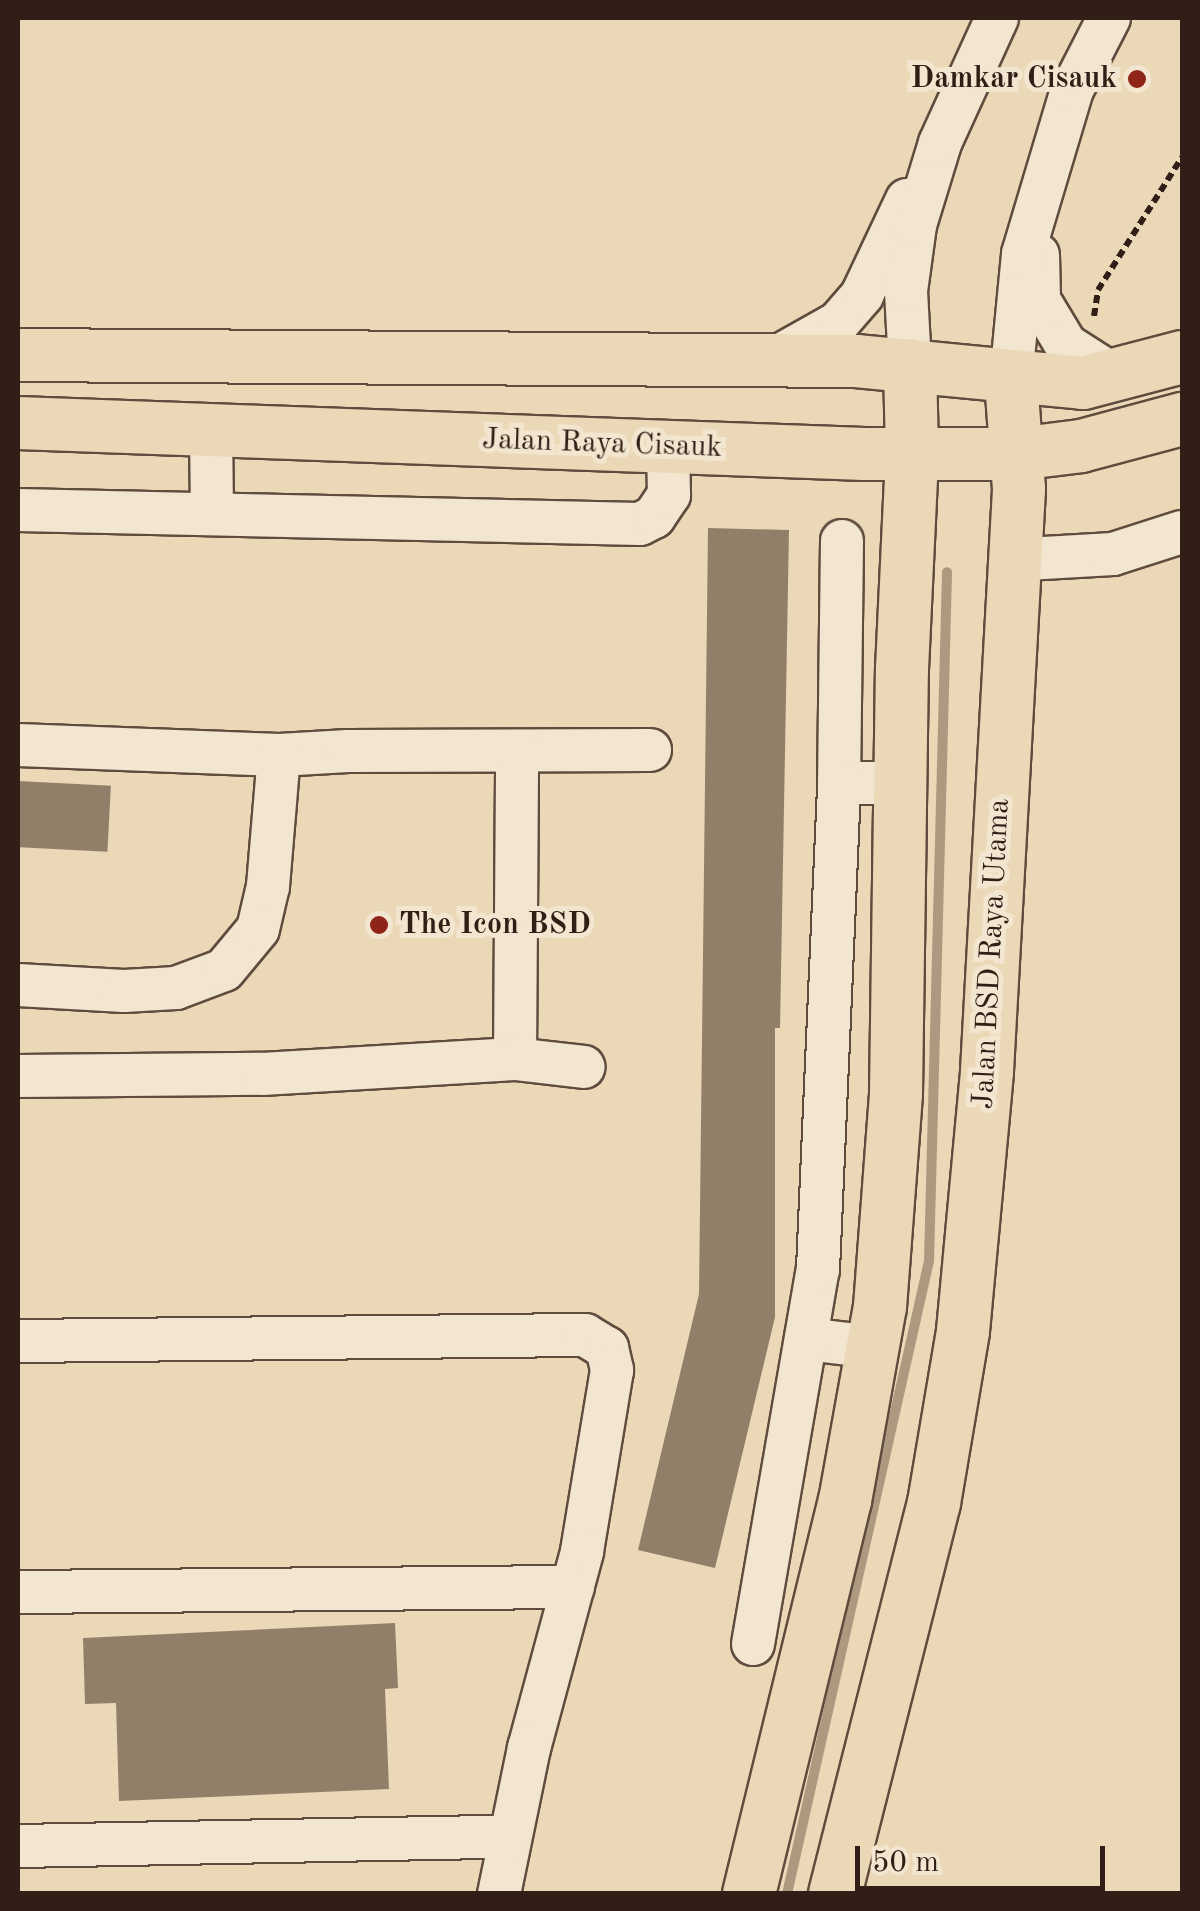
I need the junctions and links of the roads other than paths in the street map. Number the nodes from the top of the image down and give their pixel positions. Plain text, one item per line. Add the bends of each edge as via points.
1 (997, 18) edge
2 (1010, 18) edge
3 (1095, 18) edge
4 (1109, 18) edge
5 (979, 58) junction
6 (1072, 90) junction
7 (940, 143) junction
8 (1037, 209) junction
9 (18, 355) edge
10 (1182, 357) edge
11 (770, 361) junction
12 (910, 365) junction
13 (1101, 367) junction
14 (1010, 380) junction
15 (18, 423) edge
16 (1162, 425) edge
17 (211, 430) junction
18 (668, 446) junction
19 (912, 454) junction
20 (1017, 454) junction
21 (18, 510) edge
22 (212, 514) junction
23 (1182, 532) edge
24 (842, 541) dead end
25 (1026, 559) junction
26 (1011, 609) junction
27 (18, 745) edge
28 (650, 750) dead end
29 (517, 751) junction
30 (279, 756) junction
31 (839, 783) junction
32 (900, 783) junction
33 (18, 985) edge
34 (515, 1058) junction
35 (584, 1067) dead end
36 (18, 1076) edge
37 (806, 1339) junction
38 (18, 1341) edge
39 (873, 1346) junction
40 (766, 1573) junction
41 (572, 1587) junction
42 (824, 1587) junction
43 (18, 1592) edge
44 (753, 1644) dead end
45 (508, 1838) junction
46 (18, 1846) edge
47 (499, 1894) edge
48 (750, 1894) edge
49 (835, 1894) edge

1 - 5 street
2 - 5 street
3 - 6 street
4 - 6 street, Jalan BSD Raya Utama
5 - 7 street
6 - 8 street, Jalan BSD Raya Utama
7 - 11 street via 862,295 838,323
7 - 12 street via 915,225 906,291
8 - 13 street via 1039,300 1066,345
8 - 14 street, Jalan BSD Raya Utama via 1020,272
9 - 11 main road
10 - 13 main road
11 - 12 main road
12 - 14 main road
12 - 19 main road
13 - 14 main road via 1082,383
14 - 20 main road, Jalan BSD Raya Utama
15 - 17 main road, Jalan Raya Cisauk
16 - 20 main road, Jalan Raya Cisauk
16 - 25 main road via 1054,492 1038,517
17 - 18 main road, Jalan Raya Cisauk
17 - 22 street
18 - 19 main road, Jalan Raya Cisauk
18 - 22 street via 668,495 654,517 640,524
19 - 20 main road, Jalan Raya Cisauk
19 - 32 main road
20 - 26 main road, Jalan BSD Raya Utama
21 - 22 street
23 - 25 street via 1113,554
24 - 31 street
25 - 26 main road
26 - 49 main road, Jalan BSD Raya Utama via 987,1072 963,1332 934,1504
27 - 30 street
28 - 29 street
29 - 30 street
29 - 34 street
30 - 33 street via 258,929 224,970 176,988
31 - 32 street
31 - 37 street via 818,1269
32 - 39 main road via 896,1094
34 - 35 street
34 - 36 street via 262,1074
37 - 39 street
37 - 40 street
38 - 41 street via 585,1335 606,1348 612,1370
39 - 42 main road
40 - 42 street
40 - 44 street
41 - 43 street
41 - 45 street
42 - 48 main road
45 - 46 street
45 - 47 street

